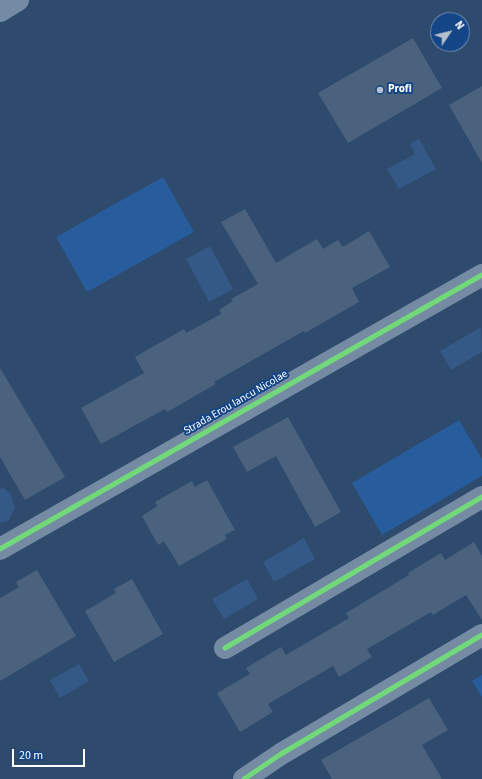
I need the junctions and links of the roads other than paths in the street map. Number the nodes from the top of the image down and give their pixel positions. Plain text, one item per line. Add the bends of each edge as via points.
1 (18, 0) edge
2 (0, 11) edge
3 (482, 274) edge
4 (482, 497) edge
5 (0, 549) edge
6 (482, 634) edge
7 (225, 648) dead end
8 (244, 779) edge

1 - 2 street
3 - 5 street, Strada Erou Iancu Nicolae
4 - 7 street
6 - 8 street via 281,754

